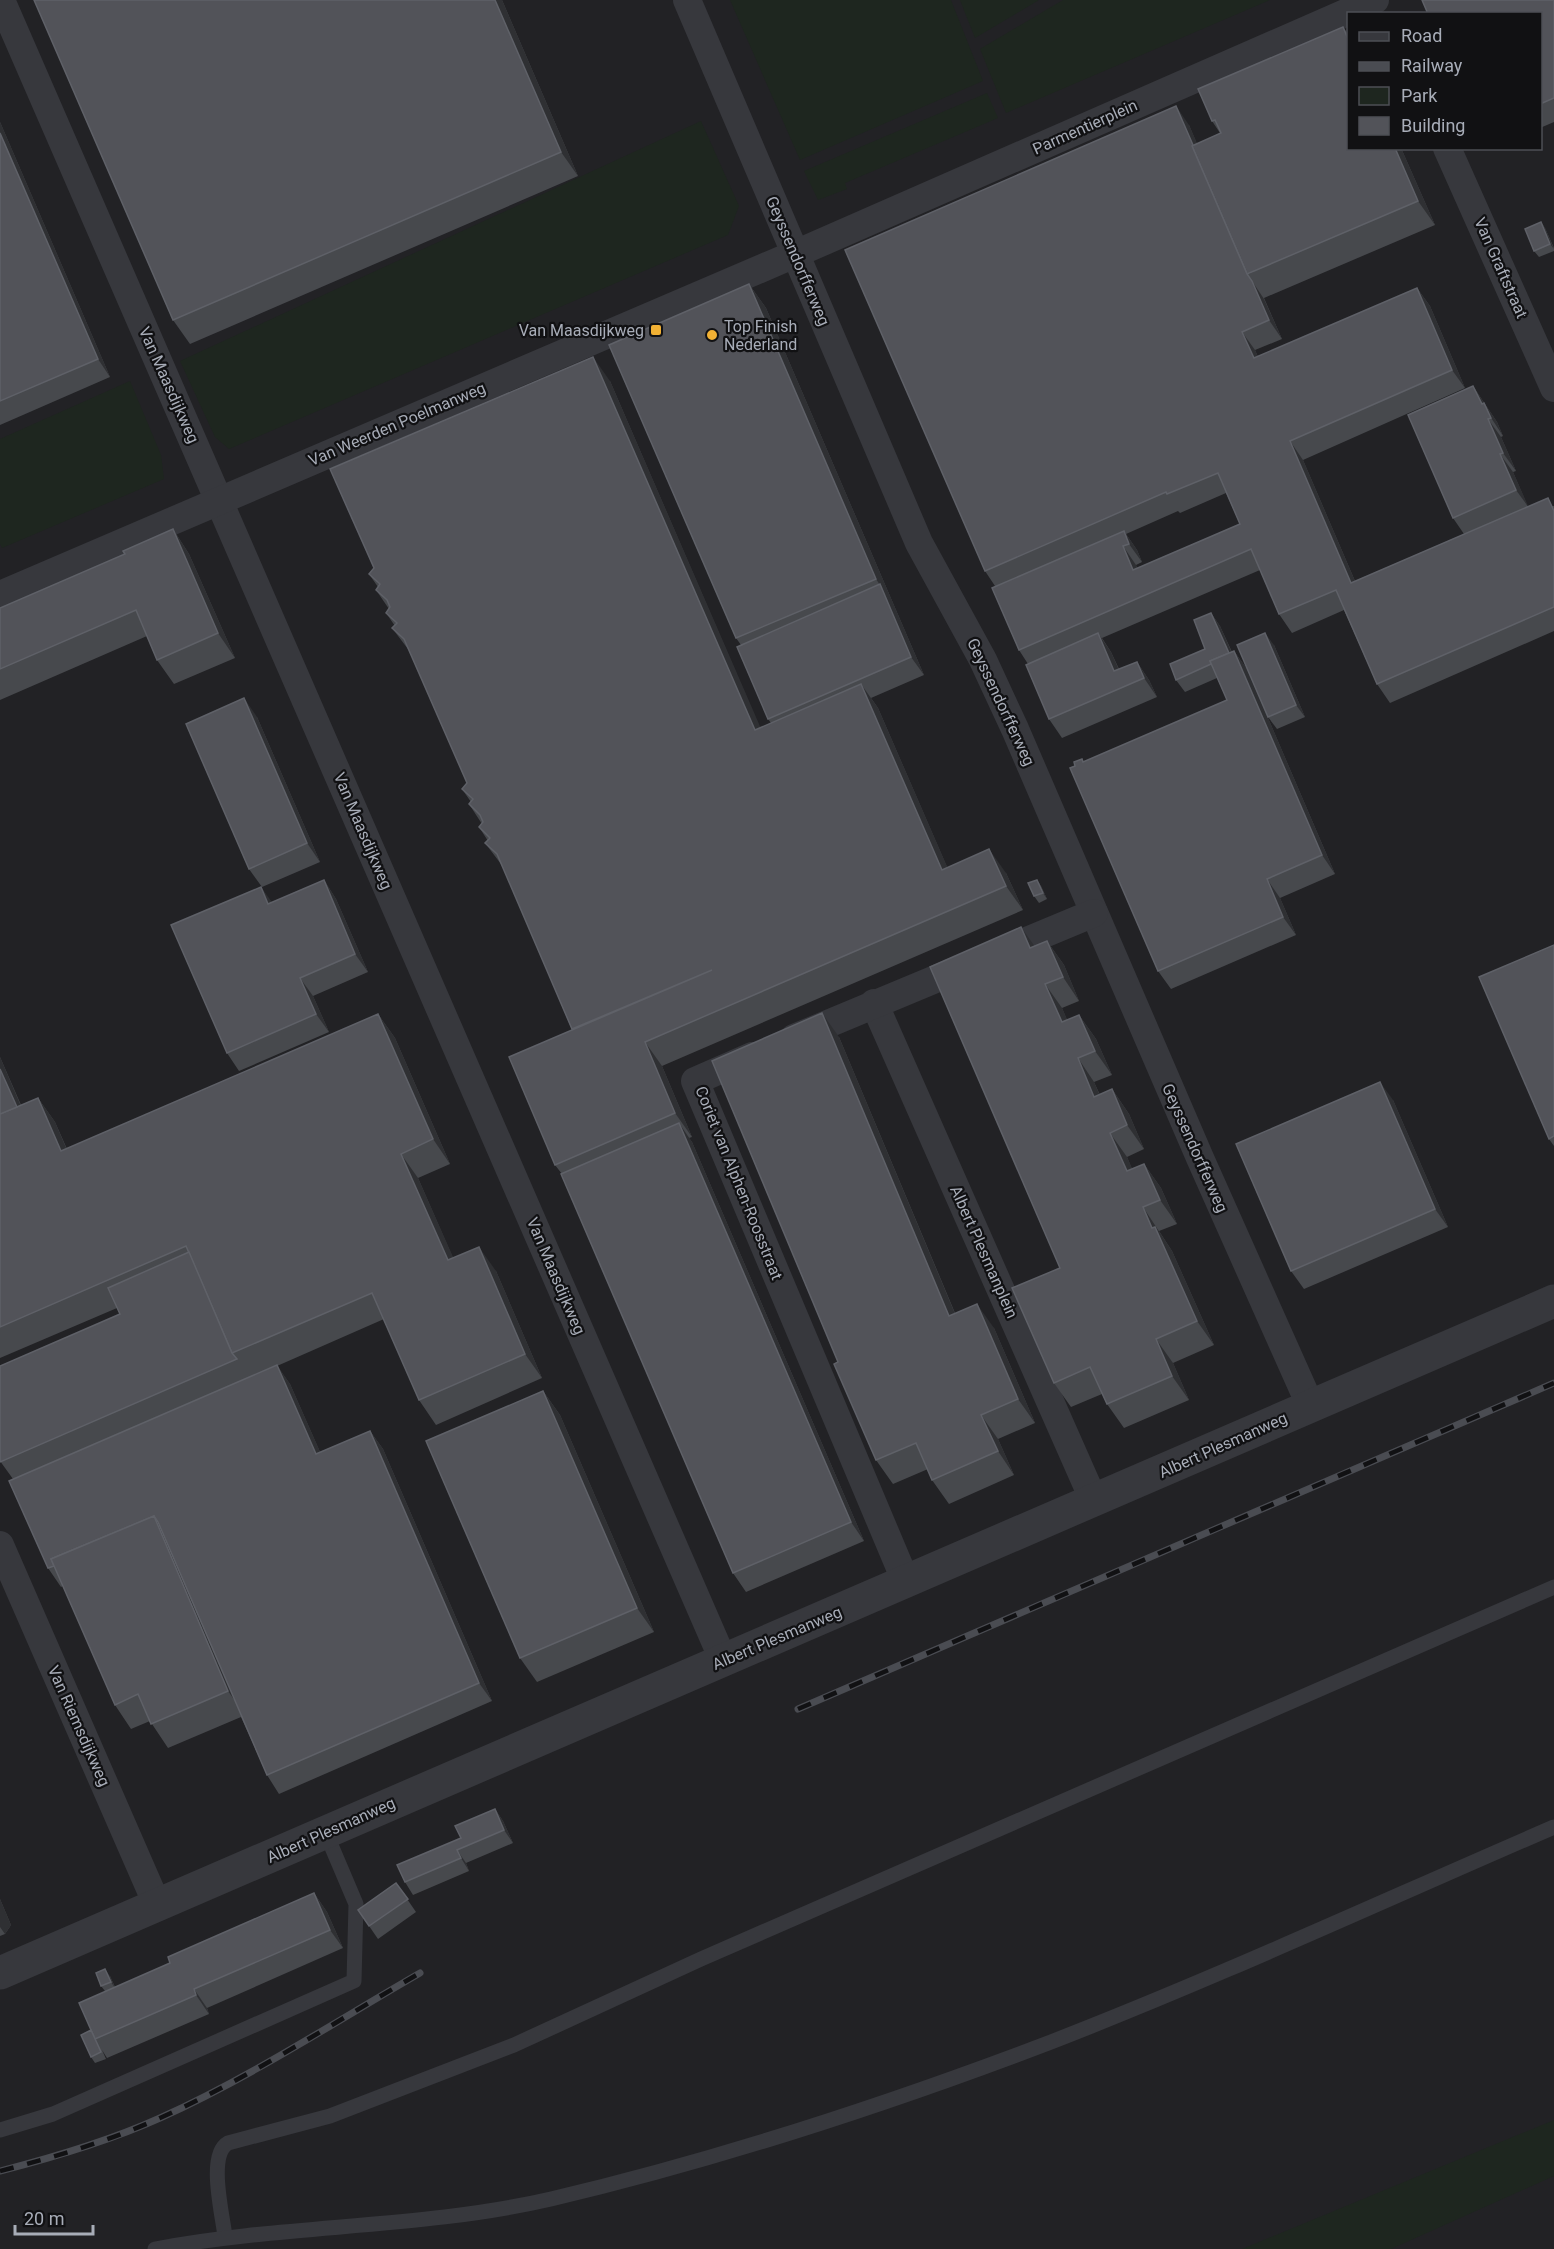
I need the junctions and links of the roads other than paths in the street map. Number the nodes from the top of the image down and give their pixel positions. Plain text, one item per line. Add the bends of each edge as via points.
1 (1, 0) edge
2 (687, 0) edge
3 (1375, 0) edge
4 (1347, 12) edge
5 (1348, 12) edge
6 (1448, 150) edge
7 (795, 254) junction
8 (1554, 388) edge
9 (219, 501) junction
10 (0, 595) edge
11 (1094, 913) junction
12 (874, 1003) junction
13 (1554, 1301) edge
14 (1311, 1407) junction
15 (1094, 1501) junction
16 (0, 1545) edge
17 (906, 1582) junction
18 (1554, 1587) edge
19 (724, 1662) junction
20 (1554, 1827) edge
21 (325, 1831) junction
22 (158, 1906) junction
23 (0, 1973) edge
24 (0, 2130) edge
25 (225, 2237) junction
26 (155, 2249) edge

1 - 9 street, Van Maasdijkweg
2 - 7 street, Geyssendorfferweg
3 - 5 street, Parmentierplein
4 - 7 street, Parmentierplein
6 - 8 street, Van Graftstraat
7 - 9 street, Van Weerden Poelmanweg
7 - 11 street, Geyssendorfferweg via 919,543 983,660
9 - 10 street, Van Weerden Poelmanweg
9 - 19 street, Van Maasdijkweg
11 - 12 street, Coriet van Alphen-Roosstraat
11 - 14 street, Geyssendorfferweg
12 - 15 street, Albert Plesmanplein
12 - 17 street, Coriet van Alphen-Roosstraat via 694,1081
13 - 14 street, Albert Plesmanweg
14 - 15 street, Albert Plesmanweg
15 - 17 street, Albert Plesmanweg
16 - 22 street, Van Riemsdijkweg
17 - 19 street, Albert Plesmanweg
18 - 25 lane via 514,2044 330,2116 228,2143 219,2153 216,2169
19 - 21 street, Albert Plesmanweg
20 - 25 lane via 1053,2041 833,2120 717,2156 511,2207 438,2218
21 - 22 street, Albert Plesmanweg
21 - 24 lane via 356,1904 354,1981 53,2114
22 - 23 street, Albert Plesmanweg
25 - 26 lane

